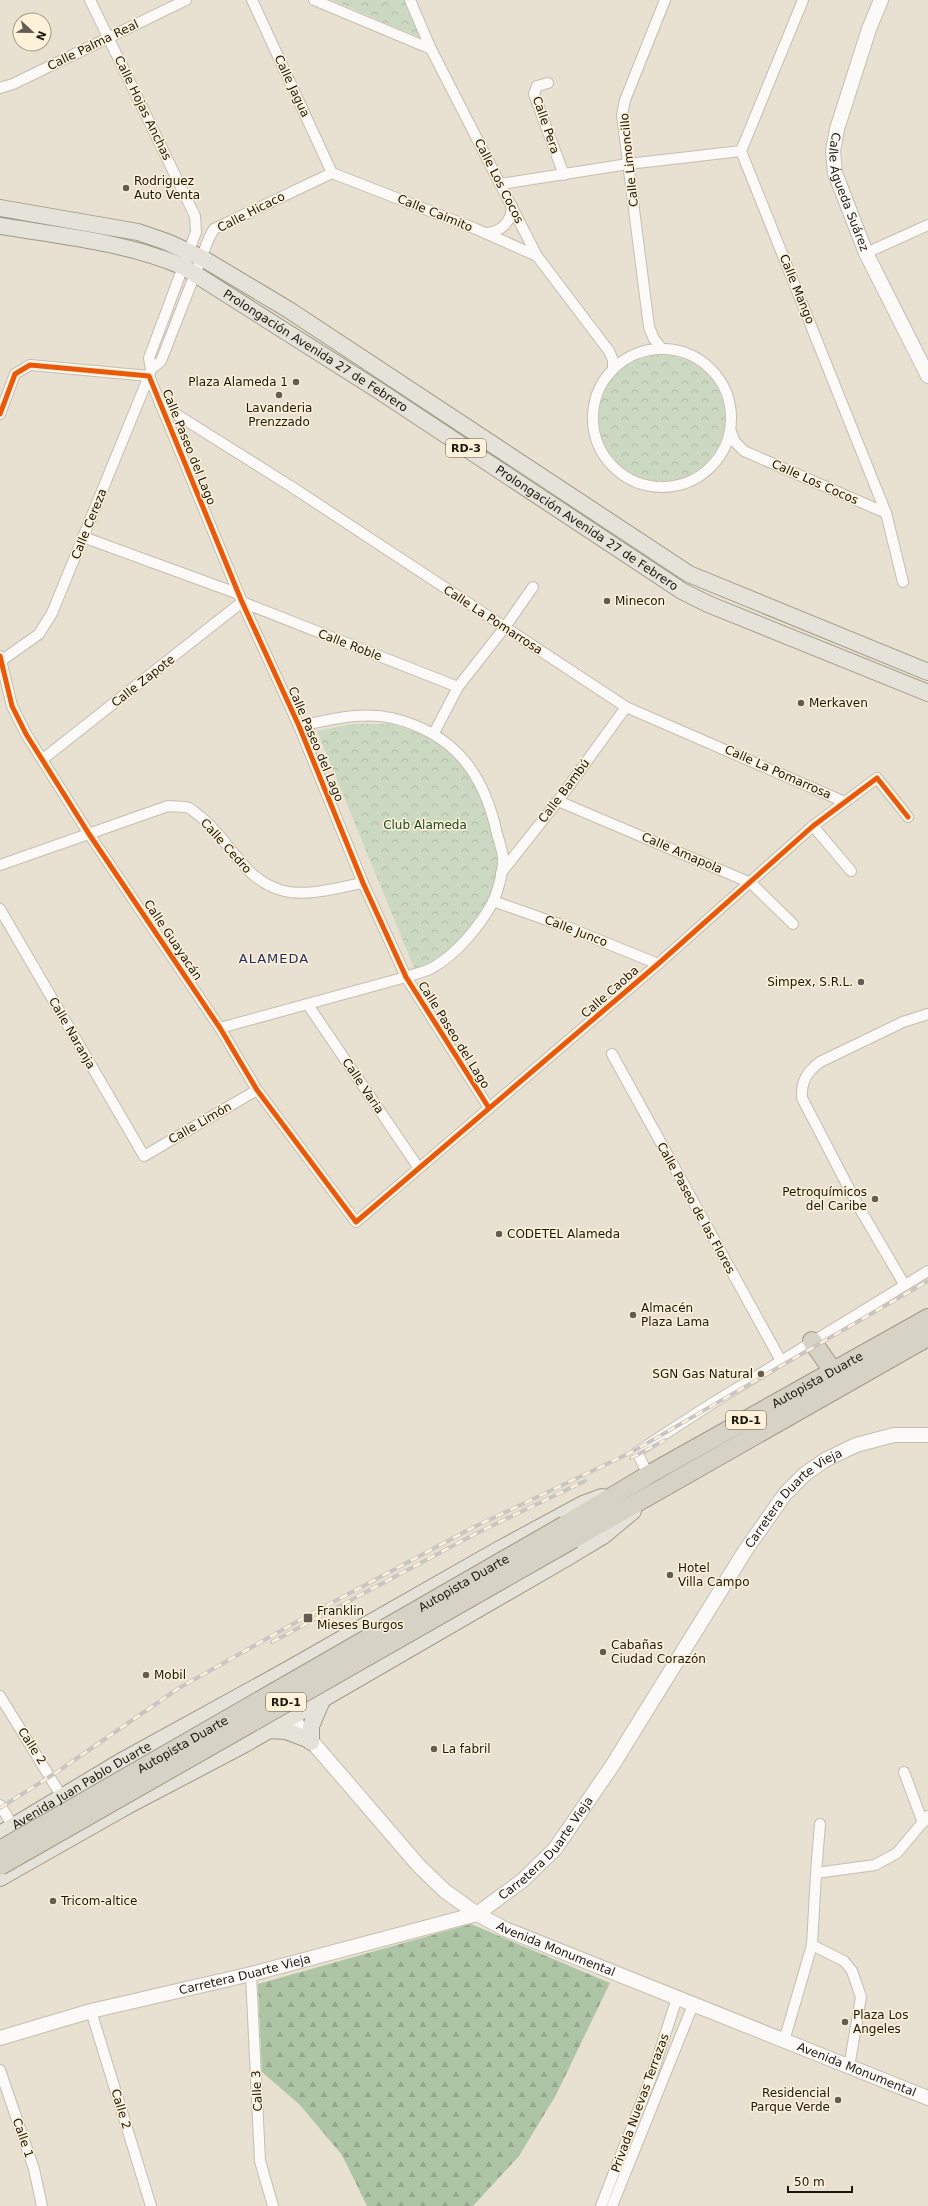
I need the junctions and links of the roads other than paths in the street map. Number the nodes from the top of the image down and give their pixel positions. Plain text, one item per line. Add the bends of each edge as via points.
1 (90, 0) edge
2 (186, 0) edge
3 (252, 0) edge
4 (314, 0) edge
5 (410, 0) edge
6 (665, 0) edge
7 (803, 0) edge
8 (881, 0) edge
9 (108, 37) junction
10 (431, 49) junction
11 (548, 83) dead end
12 (0, 88) edge
13 (741, 151) junction
14 (628, 164) junction
15 (332, 173) junction
16 (564, 175) junction
17 (501, 184) junction
18 (512, 206) junction
19 (0, 208) edge
20 (928, 225) edge
21 (0, 226) edge
22 (196, 232) junction
23 (484, 233) junction
24 (209, 238) junction
25 (866, 253) junction
26 (537, 256) junction
27 (193, 263) junction
28 (649, 327) junction
29 (662, 349) junction
30 (609, 351) junction
31 (642, 352) junction
32 (628, 358) junction
33 (613, 370) junction
34 (150, 373) junction
35 (928, 376) edge
36 (160, 404) junction
37 (0, 414) edge
38 (730, 429) junction
39 (744, 451) junction
40 (718, 458) junction
41 (886, 513) junction
42 (84, 537) junction
43 (903, 582) dead end
44 (533, 587) dead end
45 (241, 598) junction
46 (505, 627) junction
47 (1, 658) edge
48 (928, 672) edge
49 (458, 687) junction
50 (928, 693) edge
51 (626, 707) junction
52 (299, 726) junction
53 (434, 733) junction
54 (43, 759) junction
55 (558, 801) junction
56 (845, 802) junction
57 (908, 817) dead end
58 (813, 826) junction
59 (89, 834) junction
60 (0, 865) edge
61 (851, 871) dead end
62 (500, 874) junction
63 (363, 883) junction
64 (751, 883) junction
65 (493, 901) junction
66 (0, 909) edge
67 (793, 924) dead end
68 (658, 964) junction
69 (406, 978) junction
70 (308, 1004) junction
71 (928, 1014) edge
72 (220, 1028) junction
73 (612, 1054) dead end
74 (257, 1090) junction
75 (489, 1108) junction
76 (144, 1156) joint
77 (418, 1167) junction
78 (356, 1222) joint
79 (928, 1271) edge
80 (904, 1284) junction
81 (928, 1318) edge
82 (928, 1337) edge
83 (812, 1341) junction
84 (781, 1361) junction
85 (833, 1371) junction
86 (928, 1435) edge
87 (648, 1475) junction
88 (628, 1488) junction
89 (651, 1495) junction
90 (569, 1532) junction
91 (264, 1684) junction
92 (0, 1696) edge
93 (323, 1698) junction
94 (290, 1717) junction
95 (268, 1730) junction
96 (310, 1741) junction
97 (904, 1772) dead end
98 (62, 1797) junction
99 (0, 1805) edge
100 (925, 1819) edge
101 (820, 1824) dead end
102 (6, 1830) edge
103 (0, 1850) edge
104 (0, 1866) edge
105 (816, 1873) junction
106 (0, 1878) edge
107 (477, 1914) junction
108 (812, 1945) junction
109 (251, 1974) junction
110 (678, 1998) junction
111 (693, 2005) junction
112 (91, 2011) junction
113 (0, 2038) edge
114 (784, 2041) junction
115 (848, 2067) junction
116 (0, 2070) edge
117 (928, 2098) edge
118 (42, 2206) edge
119 (151, 2206) edge
120 (273, 2206) edge
121 (601, 2206) edge
122 (612, 2206) edge

1 - 9 street, Calle Hojas Anchas
2 - 9 street, Calle Palma Real
3 - 15 street, Calle Jagua
4 - 10 street
5 - 10 street, Calle Los Cocos
6 - 14 street, Calle Limoncillo via 625,100 622,115
7 - 13 street
8 - 25 main road, Calle Águeda Suárez via 866,36 836,129 833,151 834,172
9 - 12 street, Calle Palma Real
9 - 22 street, Calle Hojas Anchas via 195,216
10 - 17 street, Calle Los Cocos
11 - 16 street, Calle Pera via 537,86 534,94
13 - 14 street
13 - 41 street, Calle Mango
14 - 16 street
14 - 28 street, Calle Limoncillo
15 - 23 street, Calle Caimito
15 - 24 street, Calle Hicaco via 214,229
16 - 17 street
17 - 18 street, Calle Los Cocos
18 - 23 street via 506,224 497,231
18 - 26 street, Calle Los Cocos
19 - 27 main road, Prolongación Avenida 27 de Febrero / RD-3 via 138,232
20 - 25 street
21 - 27 main road, Prolongación Avenida 27 de Febrero / RD-3 via 132,248
22 - 24 street
22 - 27 street
23 - 26 street, Calle Caimito
24 - 27 street, Calle Hicaco
25 - 35 main road, Calle Águeda Suárez
26 - 30 street, Calle Los Cocos
27 - 34 street, Calle Cereza via 149,358
27 - 48 main road, Prolongación Avenida 27 de Febrero / RD-3 via 295,314 689,574
27 - 50 main road, Prolongación Avenida 27 de Febrero / RD-3 via 381,392 682,591 715,607
28 - 29 street, Calle Limoncillo
28 - 31 street, Calle Limoncillo
29 - 31 street
29 - 38 street via 694,357 715,373 726,390 731,409
30 - 32 street
30 - 33 street, Calle Los Cocos via 613,360
31 - 32 street
32 - 33 street
33 - 40 street via 601,386 595,406 594,426 600,446 611,463 621,472 645,485 666,487 686,483
34 - 36 street, Calle Paseo del Lago
34 - 37 street via 30,365 19,370
34 - 42 street, Calle Cereza
36 - 45 street, Calle Paseo del Lago
36 - 46 street, Calle La Pomarrosa via 295,488
38 - 39 street via 735,442
38 - 40 street via 726,444
39 - 40 street via 731,452
39 - 41 street, Calle Los Cocos
41 - 43 street, Calle Mango
42 - 45 street, Calle Roble
42 - 47 street, Calle Cereza via 46,624 39,634
44 - 46 street
45 - 49 street, Calle Roble
45 - 52 street, Calle Paseo del Lago
45 - 54 street, Calle Zapote
46 - 49 street
46 - 51 street, Calle La Pomarrosa
47 - 54 street, Calle Guayacán via 12,706 26,734
49 - 53 street
51 - 55 street, Calle Bambú
51 - 56 street, Calle La Pomarrosa
52 - 53 street via 344,717 367,716 391,718
52 - 63 street, Calle Paseo del Lago
53 - 62 street via 468,763 481,783 490,806 503,858
54 - 59 street, Calle Guayacán
55 - 62 street, Calle Bambú
55 - 64 street, Calle Amapola
56 - 57 street, Calle Caoba via 877,778
56 - 58 street, Calle Caoba
58 - 61 street
58 - 64 street, Calle Caoba
59 - 60 street, Calle Cedro
59 - 63 street, Calle Cedro via 168,806 189,808 210,824 243,866 266,885 285,891 303,892
59 - 72 street, Calle Guayacán
62 - 65 street
63 - 69 street, Calle Paseo del Lago
64 - 67 street, Calle Amapola
64 - 68 street, Calle Caoba
65 - 68 street, Calle Junco via 567,927
65 - 69 street via 475,929 452,954 431,968
66 - 76 street, Calle Naranja
68 - 75 street, Calle Caoba
69 - 70 street
69 - 75 street, Calle Paseo del Lago
70 - 72 street
70 - 77 street, Calle Varia
71 - 80 street via 904,1022 820,1062 810,1070 801,1089 802,1098 848,1189
72 - 74 street, Calle Guayacán
73 - 84 street, Calle Paseo de las Flores
74 - 76 street, Calle Limón
74 - 78 street, Calle Guayacán
75 - 77 street, Calle Caoba
77 - 78 street, Calle Caoba
79 - 80 street
80 - 83 street
81 - 85 highway, Autopista Duarte / RD-1
82 - 89 highway, Autopista Duarte / RD-1
83 - 84 street
83 - 85 highway
84 - 87 street via 637,1452
85 - 87 highway, Autopista Duarte / RD-1
86 - 107 main road, Carretera Duarte Vieja via 894,1436 856,1445 805,1474 785,1494 745,1551 612,1766 558,1844 523,1880
87 - 88 highway, Autopista Duarte / RD-1
88 - 90 highway, Autopista Duarte / RD-1
88 - 91 main road, Avenida Juan Pablo Duarte via 583,1504
89 - 90 highway, Autopista Duarte / RD-1
89 - 93 main road, Autopista Duarte via 603,1536
90 - 103 highway, Autopista Duarte / RD-1, bridge
90 - 104 highway, Autopista Duarte / RD-1, bridge
91 - 94 main road, Avenida Monumental
91 - 98 main road, Avenida Juan Pablo Duarte via 124,1760
92 - 98 street, Calle 2
93 - 94 main road, Autopista Duarte
93 - 96 main road via 311,1726
94 - 95 main road, Autopista Duarte
94 - 96 main road, Avenida Monumental
95 - 96 main road via 286,1731
95 - 106 main road, Autopista Duarte
96 - 107 main road, Avenida Monumental via 419,1866 446,1891
97 - 100 street
98 - 102 main road, Avenida Juan Pablo Duarte
99 - 102 street
100 - 105 street via 897,1853 875,1865
101 - 105 street
105 - 108 street
107 - 109 main road, Carretera Duarte Vieja
107 - 110 main road, Avenida Monumental via 505,1929
108 - 114 street
108 - 115 street via 844,1961 852,1971 861,1997
109 - 112 main road, Carretera Duarte Vieja
109 - 120 street, Calle 3 via 260,2161
110 - 111 main road, Avenida Monumental
110 - 121 street, Privada Nuevas Terrazas via 652,2075
111 - 114 main road, Avenida Monumental
111 - 122 street, Privada Nuevas Terrazas
112 - 113 main road, Carretera Duarte Vieja
112 - 119 street, Calle 2
114 - 115 main road, Avenida Monumental
115 - 117 main road, Avenida Monumental
116 - 118 street, Calle 1 via 34,2169

